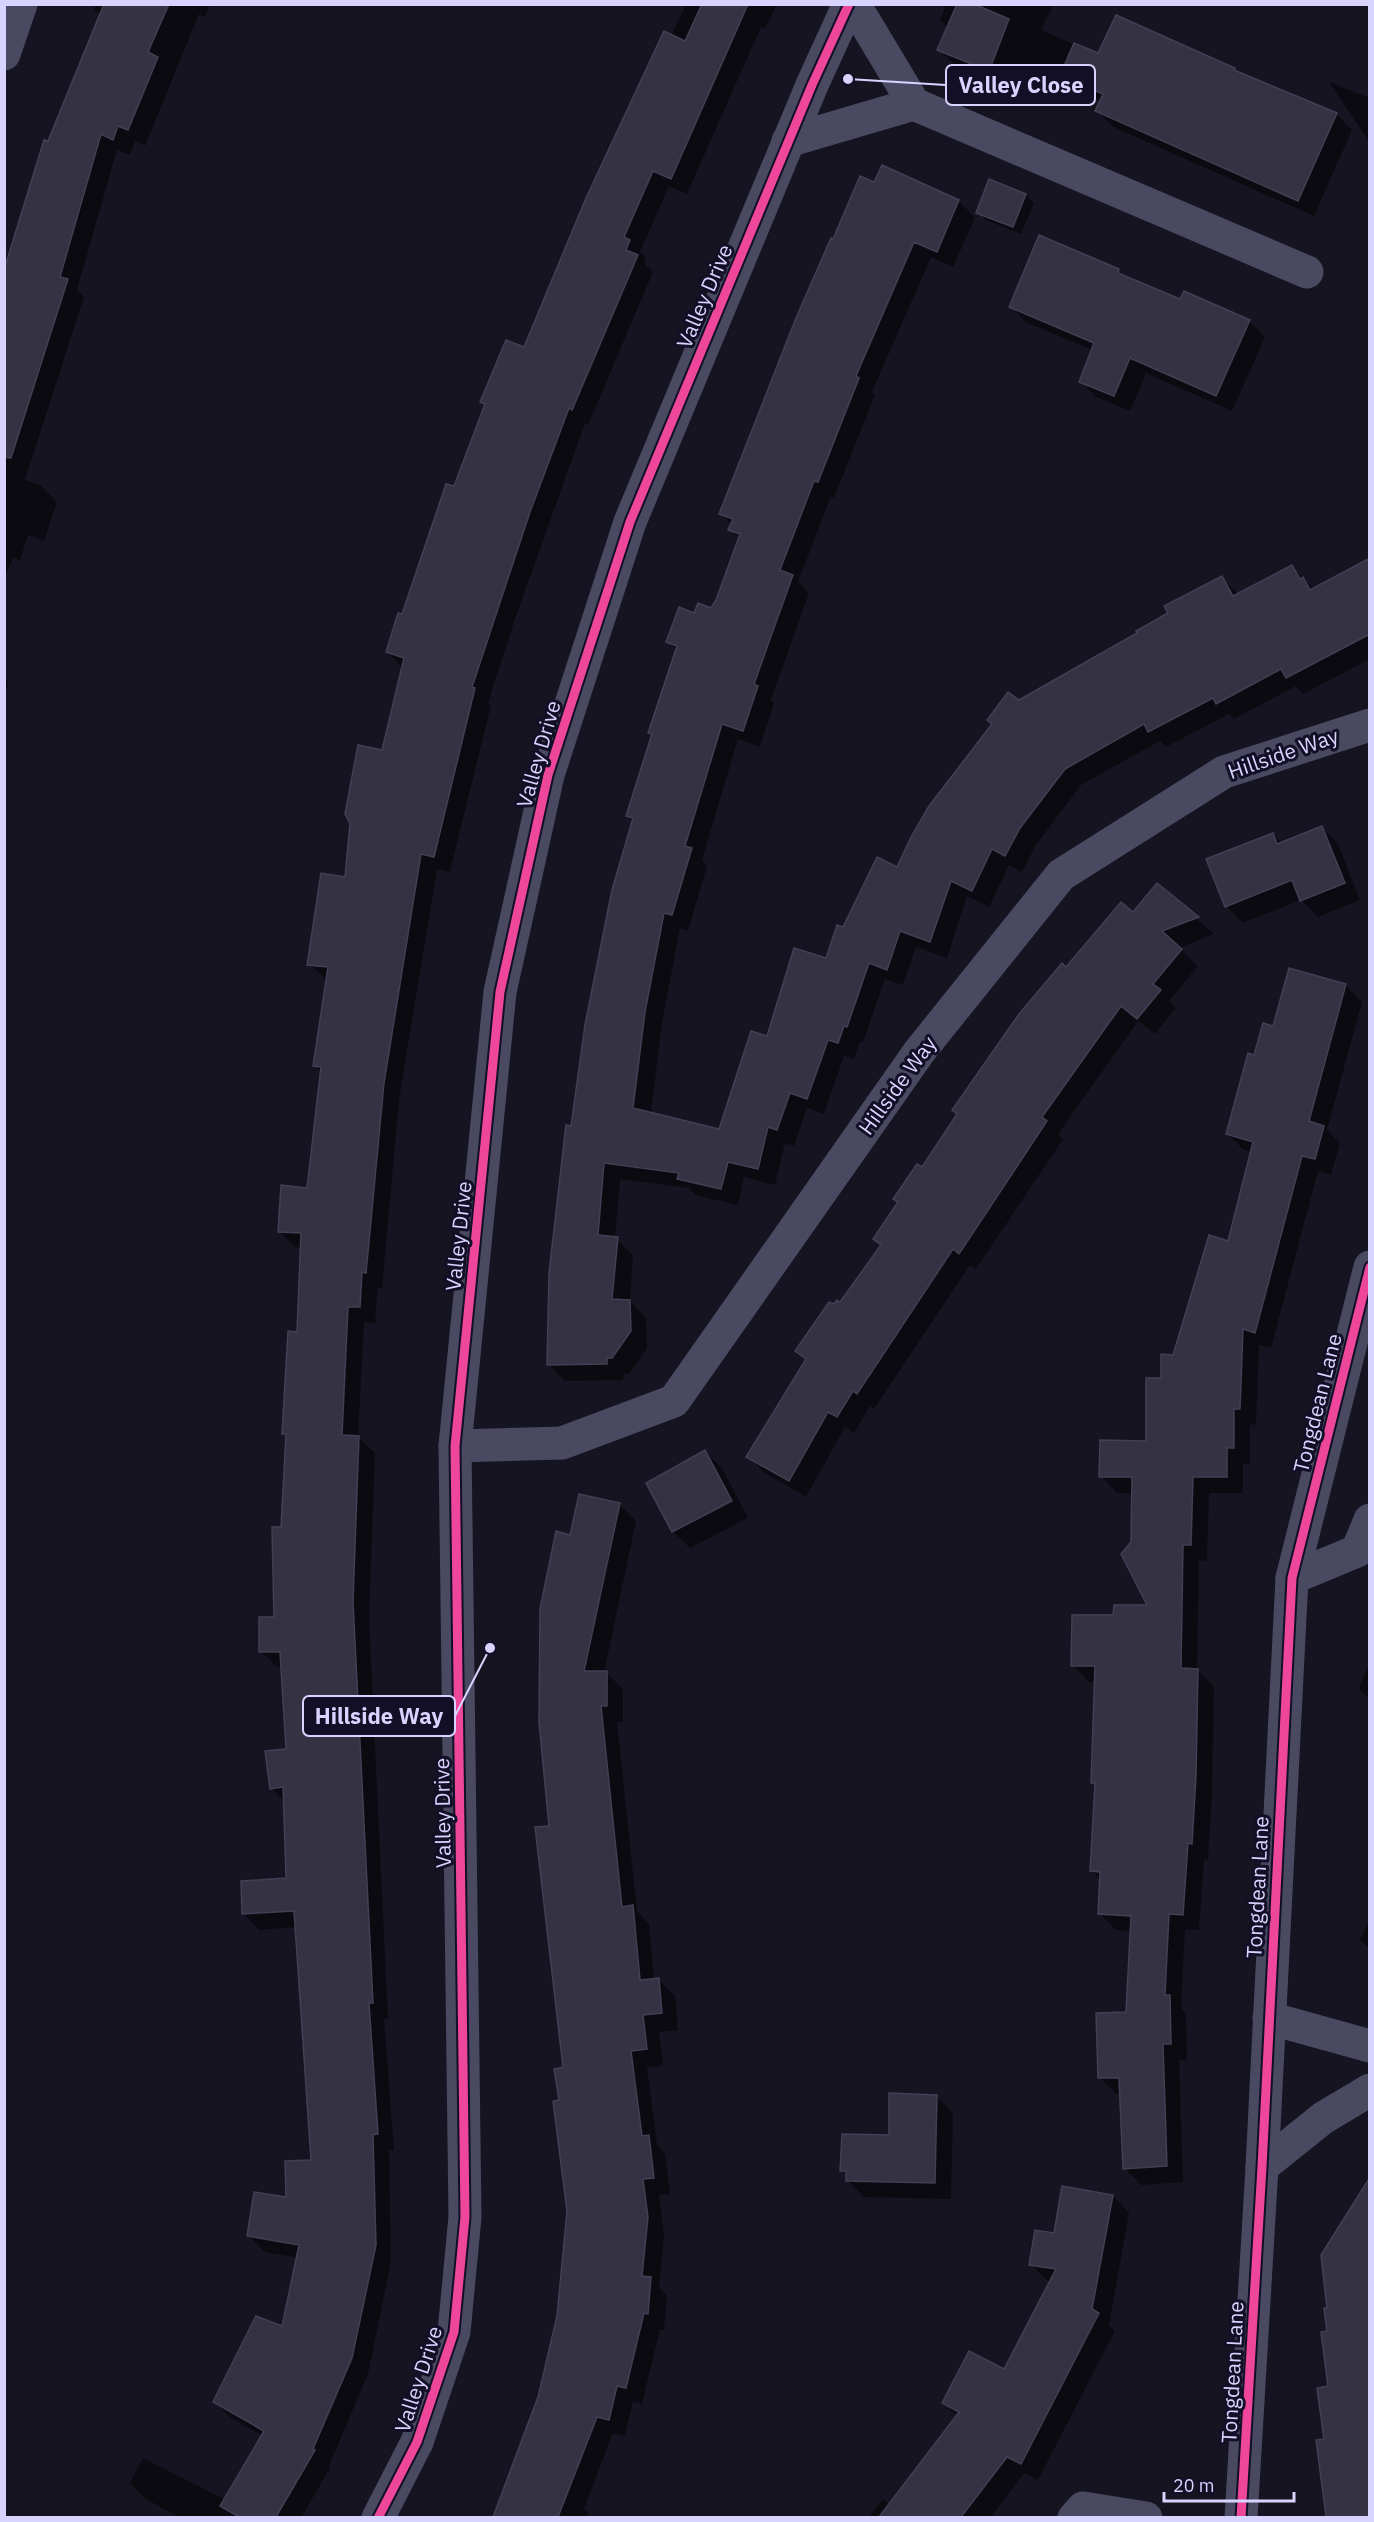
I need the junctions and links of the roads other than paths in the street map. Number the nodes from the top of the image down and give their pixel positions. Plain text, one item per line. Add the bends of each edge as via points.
1 (21, 4) edge
2 (849, 4) edge
3 (854, 4) edge
4 (4, 54) edge
5 (914, 104) junction
6 (789, 141) junction
7 (1307, 272) dead end
8 (1370, 725) edge
9 (1370, 1267) edge
10 (455, 1446) junction
11 (1370, 1520) edge
12 (1292, 1578) junction
13 (1269, 2018) junction
14 (1370, 2046) edge
15 (1370, 2090) edge
16 (1262, 2167) junction
17 (378, 2517) edge
18 (1074, 2517) edge
19 (1146, 2517) edge
20 (1241, 2517) edge

1 - 4 street
2 - 6 street, Valley Drive
3 - 5 street
5 - 6 street
5 - 7 street
6 - 10 street, Valley Drive via 630,522 548,775 500,992
8 - 10 street, Hillside Way via 1224,772 1061,875 919,1052 674,1401 562,1443
9 - 12 street, Tongdean Lane
10 - 17 street, Valley Drive via 465,2217 454,2332 417,2442
11 - 12 street via 1358,1551
12 - 13 street, Tongdean Lane
13 - 14 street
13 - 16 street, Tongdean Lane
15 - 16 street via 1323,2118
16 - 20 street, Tongdean Lane
18 - 19 street via 1083,2508

